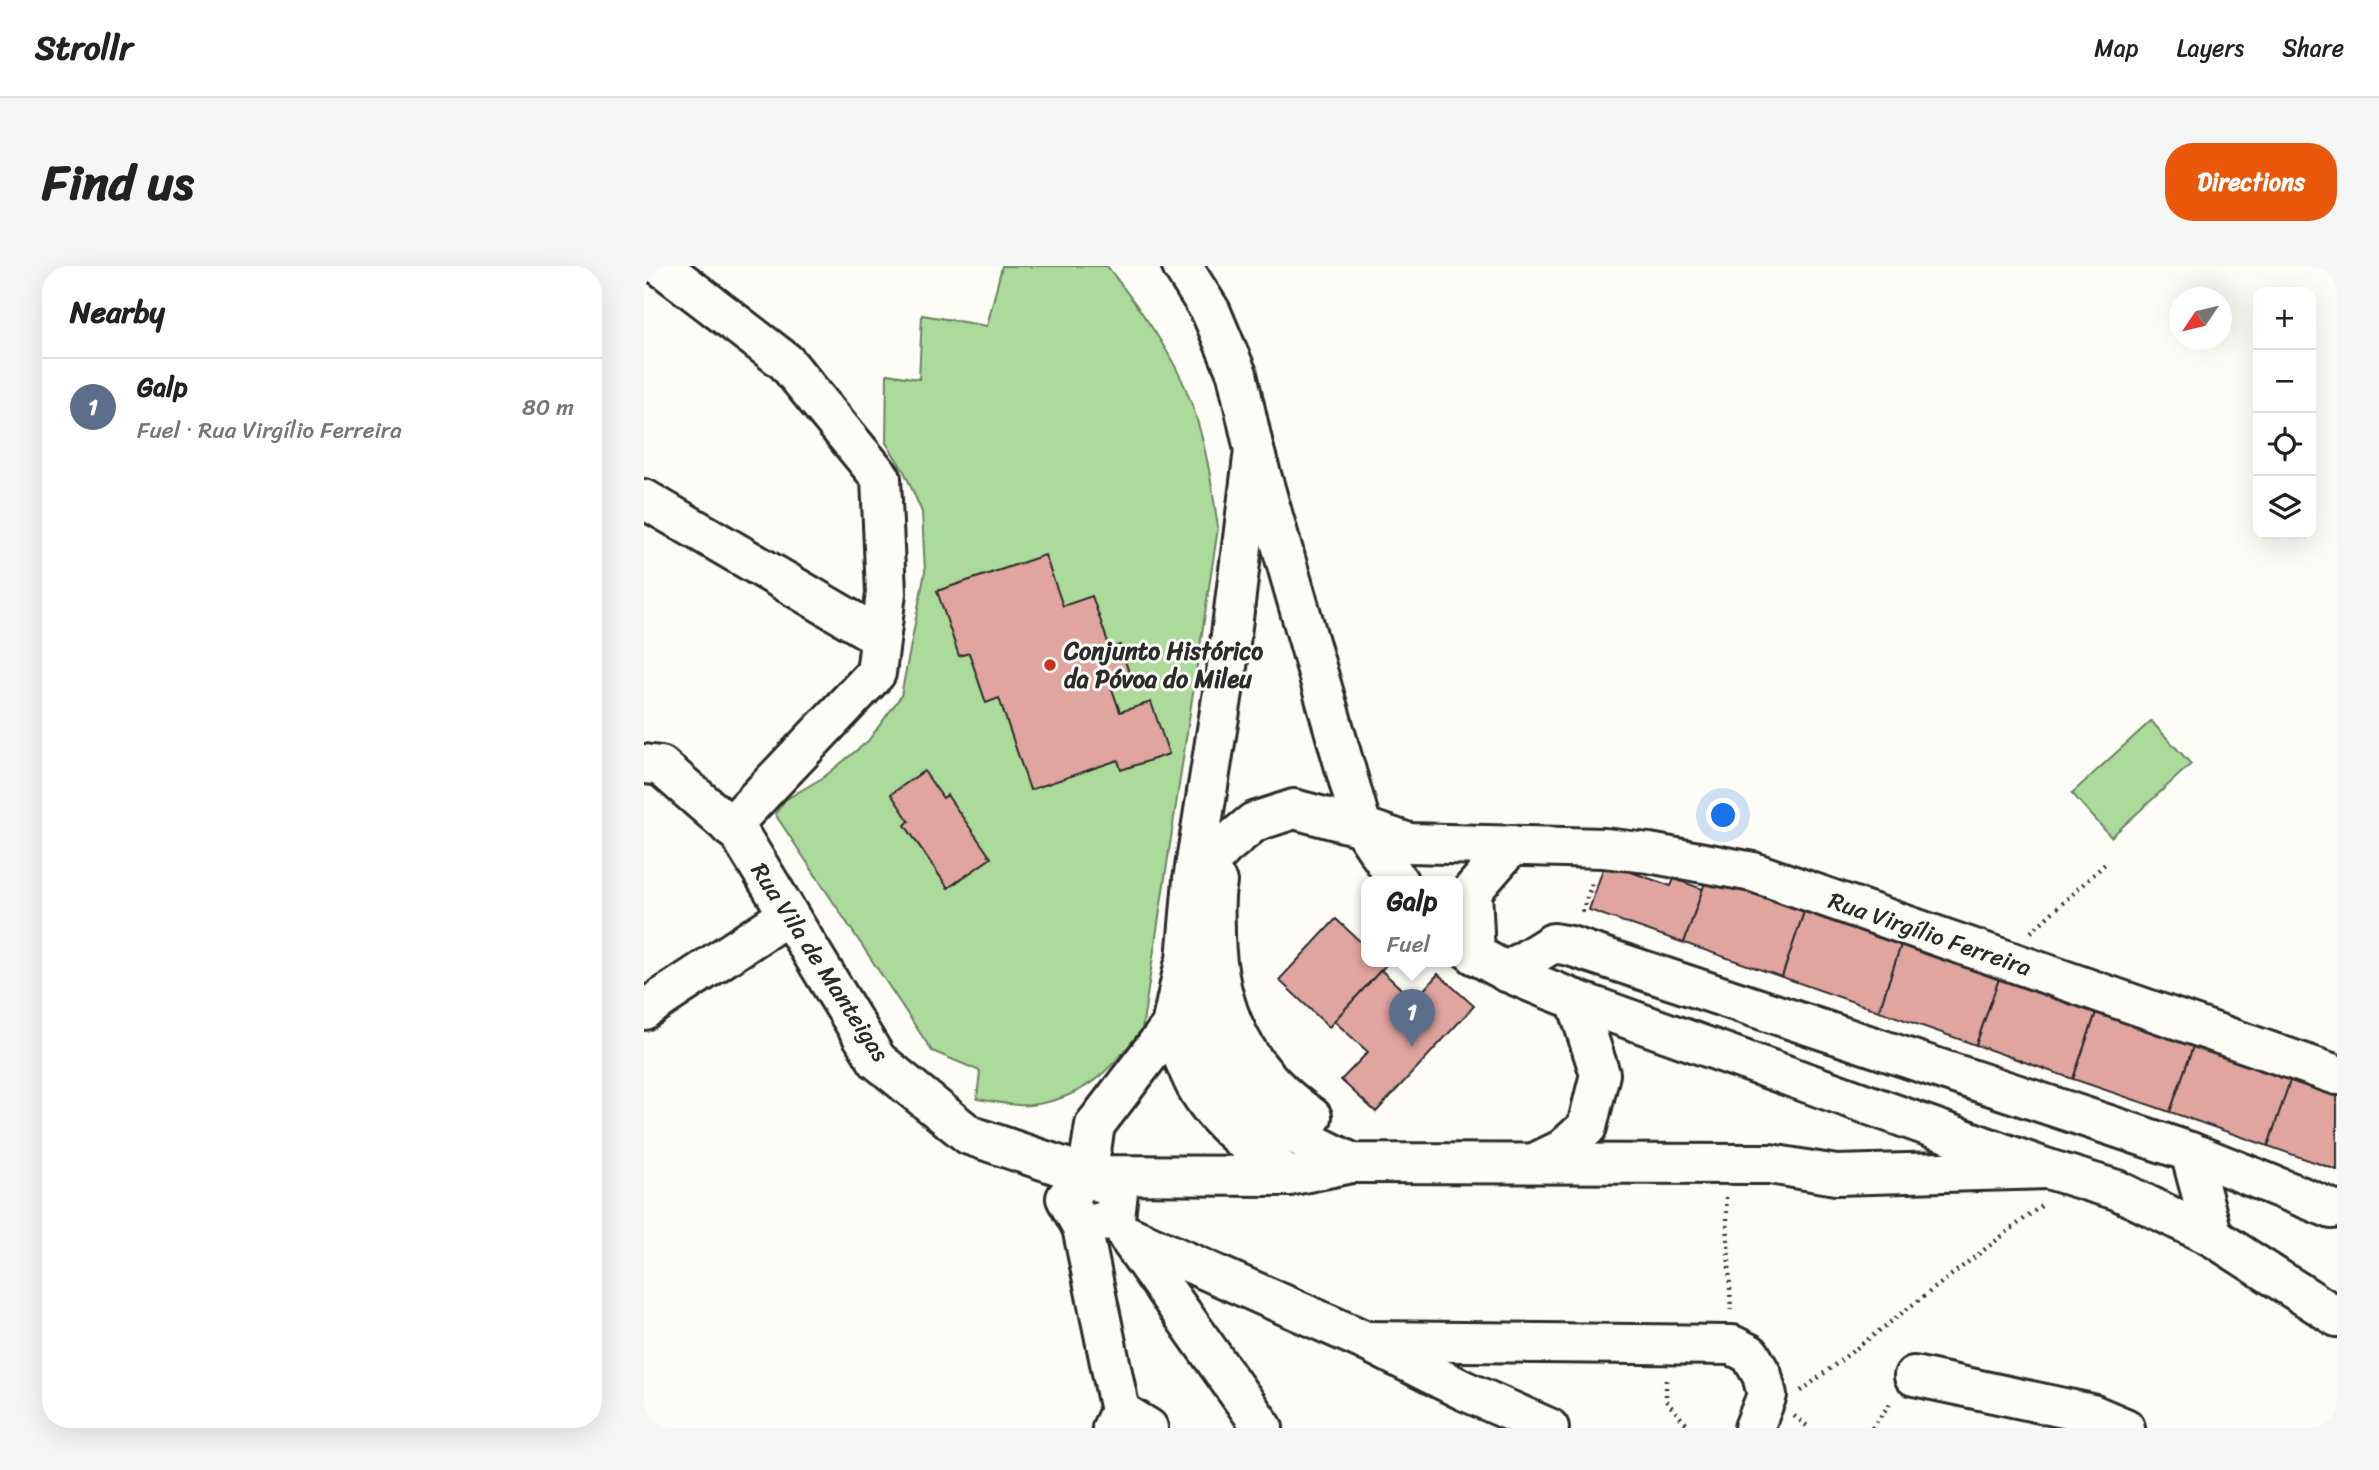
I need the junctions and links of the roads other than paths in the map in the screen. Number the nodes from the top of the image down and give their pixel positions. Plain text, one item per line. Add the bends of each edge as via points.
1 (661, 266) edge
2 (1182, 266) edge
3 (1254, 450) junction
4 (644, 499) edge
5 (880, 638) junction
6 (644, 764) edge
7 (730, 827) junction
8 (1362, 827) junction
9 (1512, 845) junction
10 (1225, 846) junction
11 (1395, 876) edge
12 (1193, 880) junction
13 (788, 915) junction
14 (1480, 956) edge
15 (1186, 960) junction
16 (1576, 1000) junction
17 (644, 1010) edge
18 (1171, 1026) junction
19 (2337, 1075) edge
20 (2190, 1152) junction
21 (1352, 1163) junction
22 (1398, 1163) junction
23 (1534, 1163) junction
24 (2063, 1174) junction
25 (1087, 1175) junction
26 (1836, 1175) junction
27 (1289, 1176) junction
28 (2332, 1209) dead end
29 (1108, 1227) junction
30 (2213, 1237) junction
31 (2337, 1317) edge
32 (1366, 1341) junction
33 (1914, 1376) dead end
34 (1127, 1422) edge
35 (1264, 1428) edge
36 (1549, 1428) edge
37 (1754, 1428) edge
38 (2125, 1428) edge

1 - 5 main road via 786,362 880,478 886,593
2 - 3 main road via 1210,312 1237,374
3 - 8 main road
3 - 12 main road via 1227,667
4 - 5 main road
5 - 7 main road via 876,673
6 - 7 main road, Rua Vila de Manteigas via 661,766
7 - 13 main road, Rua Vila de Manteigas via 740,835
8 - 9 main road, Rua Virgílio Ferreira via 1409,843
8 - 10 main road, Rua Virgílio Ferreira via 1294,809 1254,822
8 - 11 main road
9 - 14 main road via 1472,891
9 - 19 main road, Rua Virgílio Ferreira via 1649,853 1753,872
10 - 12 main road, Rua Virgílio Ferreira
10 - 22 main road via 1214,896 1216,955 1227,1012 1247,1055 1288,1100 1328,1128
12 - 15 main road
13 - 17 main road
13 - 25 main road, Rua Vila de Manteigas via 877,1060 969,1135
14 - 16 main road
14 - 20 main road via 1553,943 1570,946
15 - 18 main road
15 - 21 main road via 1204,1028 1240,1092 1292,1133
16 - 23 main road via 1600,1074 1587,1127 1563,1149
16 - 24 main road
18 - 25 main road via 1095,1125
18 - 27 main road via 1197,1088 1227,1126
20 - 28 main road
20 - 30 main road
21 - 22 main road
21 - 27 main road, Rua Vila de Manteigas
22 - 23 main road
23 - 26 main road via 1770,1164
24 - 26 main road
24 - 30 main road via 2117,1190
25 - 27 main road, Rua Vila de Manteigas
25 - 29 main road via 1066,1198
26 - 27 main road via 1768,1185 1345,1188
29 - 32 main road
29 - 34 main road
29 - 35 main road
30 - 31 main road
32 - 36 main road
32 - 37 main road via 1732,1345 1750,1354 1762,1375 1767,1395
33 - 38 main road via 2092,1415

